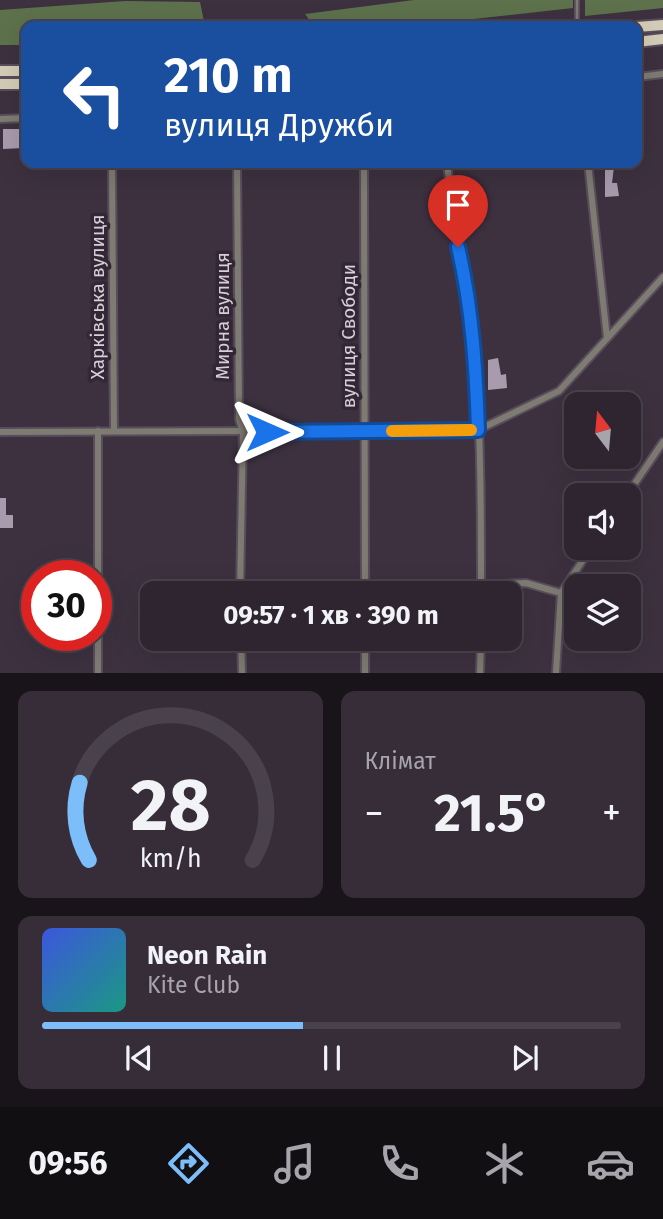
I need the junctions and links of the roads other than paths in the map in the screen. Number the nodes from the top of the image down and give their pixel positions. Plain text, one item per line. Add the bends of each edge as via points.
1 (577, 0) edge
2 (578, 21) edge
3 (663, 25) edge
4 (642, 27) edge
5 (663, 40) edge
6 (642, 42) edge
7 (0, 71) edge
8 (21, 71) edge
9 (663, 74) edge
10 (642, 77) edge
11 (0, 84) edge
12 (21, 84) edge
13 (21, 118) edge
14 (0, 119) edge
15 (112, 168) edge
16 (237, 168) edge
17 (364, 168) edge
18 (448, 168) edge
19 (589, 168) edge
20 (663, 277) edge
21 (660, 285) edge
22 (607, 338) junction
23 (478, 430) junction
24 (98, 431) junction
25 (114, 431) junction
26 (364, 431) junction
27 (0, 432) edge
28 (243, 432) junction
29 (663, 442) edge
30 (634, 483) edge
31 (584, 560) edge
32 (240, 581) edge
33 (365, 581) edge
34 (481, 581) edge
35 (522, 583) edge
36 (561, 593) junction
37 (241, 651) edge
38 (365, 651) edge
39 (481, 651) edge
40 (98, 673) edge
41 (242, 673) edge
42 (365, 673) edge
43 (480, 673) edge
44 (556, 673) edge

1 - 2 lane
3 - 4 highway
5 - 6 highway
7 - 8 highway
9 - 10 street
11 - 12 highway
13 - 14 street
15 - 25 street, Харківська вулиця
16 - 28 street, Мирна вулиця via 239,419
17 - 26 street, вулиця Свободи
18 - 23 street via 467,286
19 - 22 street
20 - 21 street
21 - 22 street
22 - 23 street via 559,391
23 - 26 street
23 - 34 street
24 - 25 street
24 - 27 street
24 - 40 street
25 - 28 street
26 - 28 street
26 - 33 street, вулиця Свободи
28 - 32 street, Мирна вулиця
29 - 30 street
31 - 36 street
35 - 36 street
36 - 44 street
37 - 41 street
38 - 42 street
39 - 43 street

